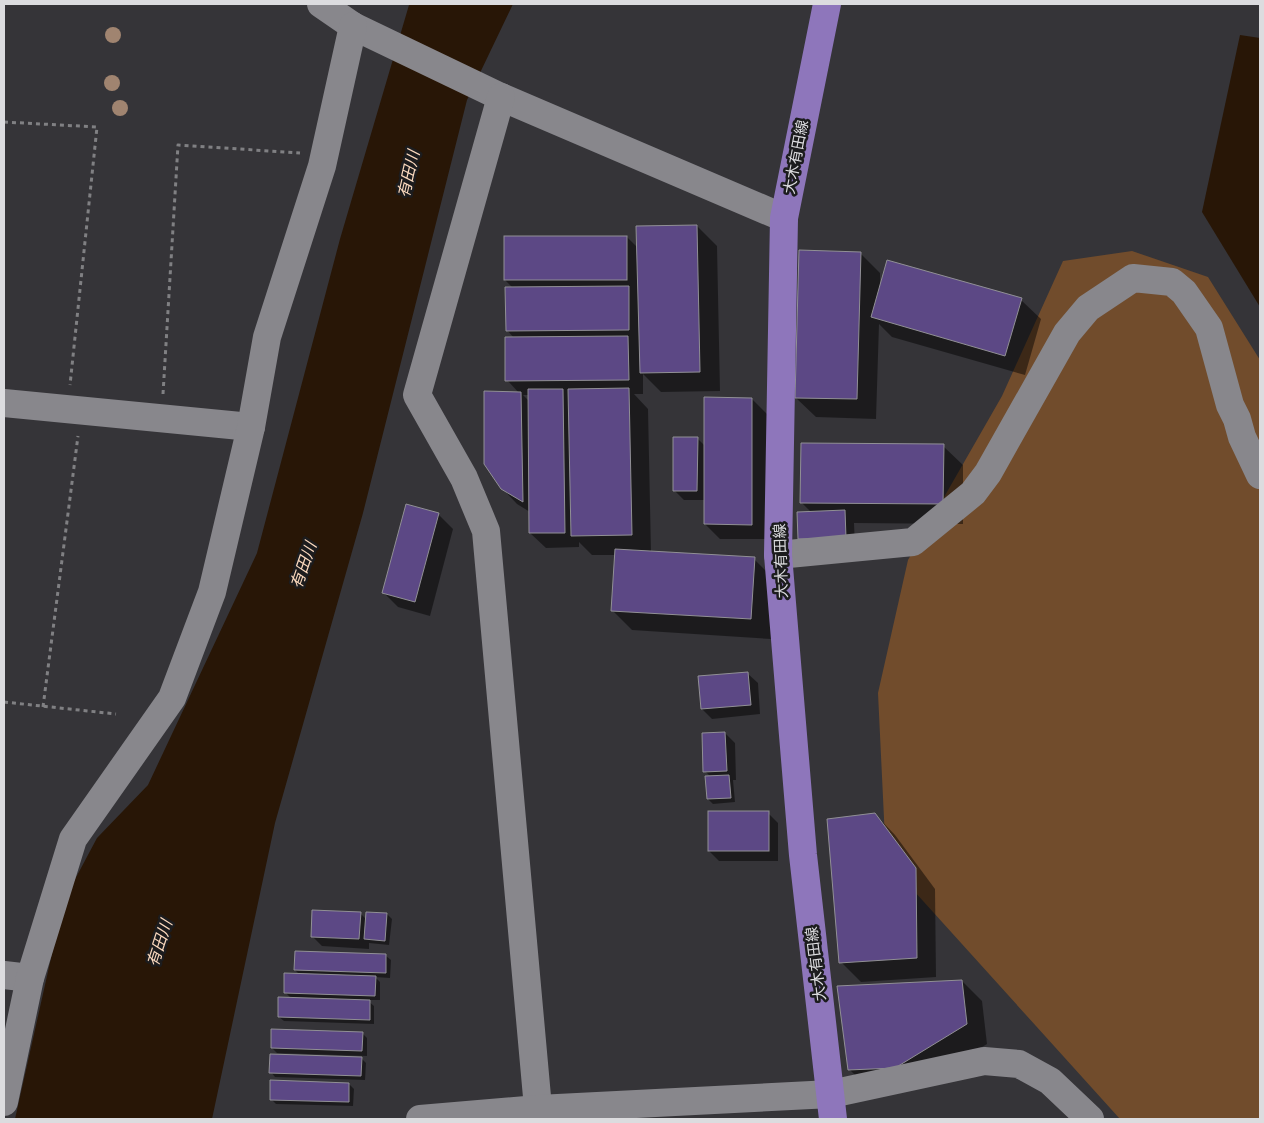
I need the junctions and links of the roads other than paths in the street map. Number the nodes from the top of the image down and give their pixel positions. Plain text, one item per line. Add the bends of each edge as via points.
1 (321, 4) edge
2 (827, 4) edge
3 (359, 29) junction
4 (501, 97) junction
5 (784, 218) junction
6 (4, 403) edge
7 (251, 427) junction
8 (1260, 475) edge
9 (778, 555) junction
10 (17, 976) edge
11 (4, 1102) edge
12 (832, 1107) edge
13 (538, 1114) edge
14 (420, 1119) edge
15 (1090, 1119) edge

1 - 3 street
2 - 5 main road, 大木有田線
3 - 4 street
3 - 7 street via 322,166 267,337
4 - 5 street
4 - 13 street via 417,395 464,478 486,531
5 - 9 main road, 大木有田線
6 - 7 street
7 - 10 street via 212,592 172,698 73,839
8 - 9 street via 1230,405 1209,328 1184,292 1172,282 1132,278 1088,308 1067,332 973,493 912,542
9 - 12 main road, 大木有田線 via 803,855
10 - 11 street
12 - 13 street
12 - 15 street via 984,1061 1019,1064 1050,1081
13 - 14 street

